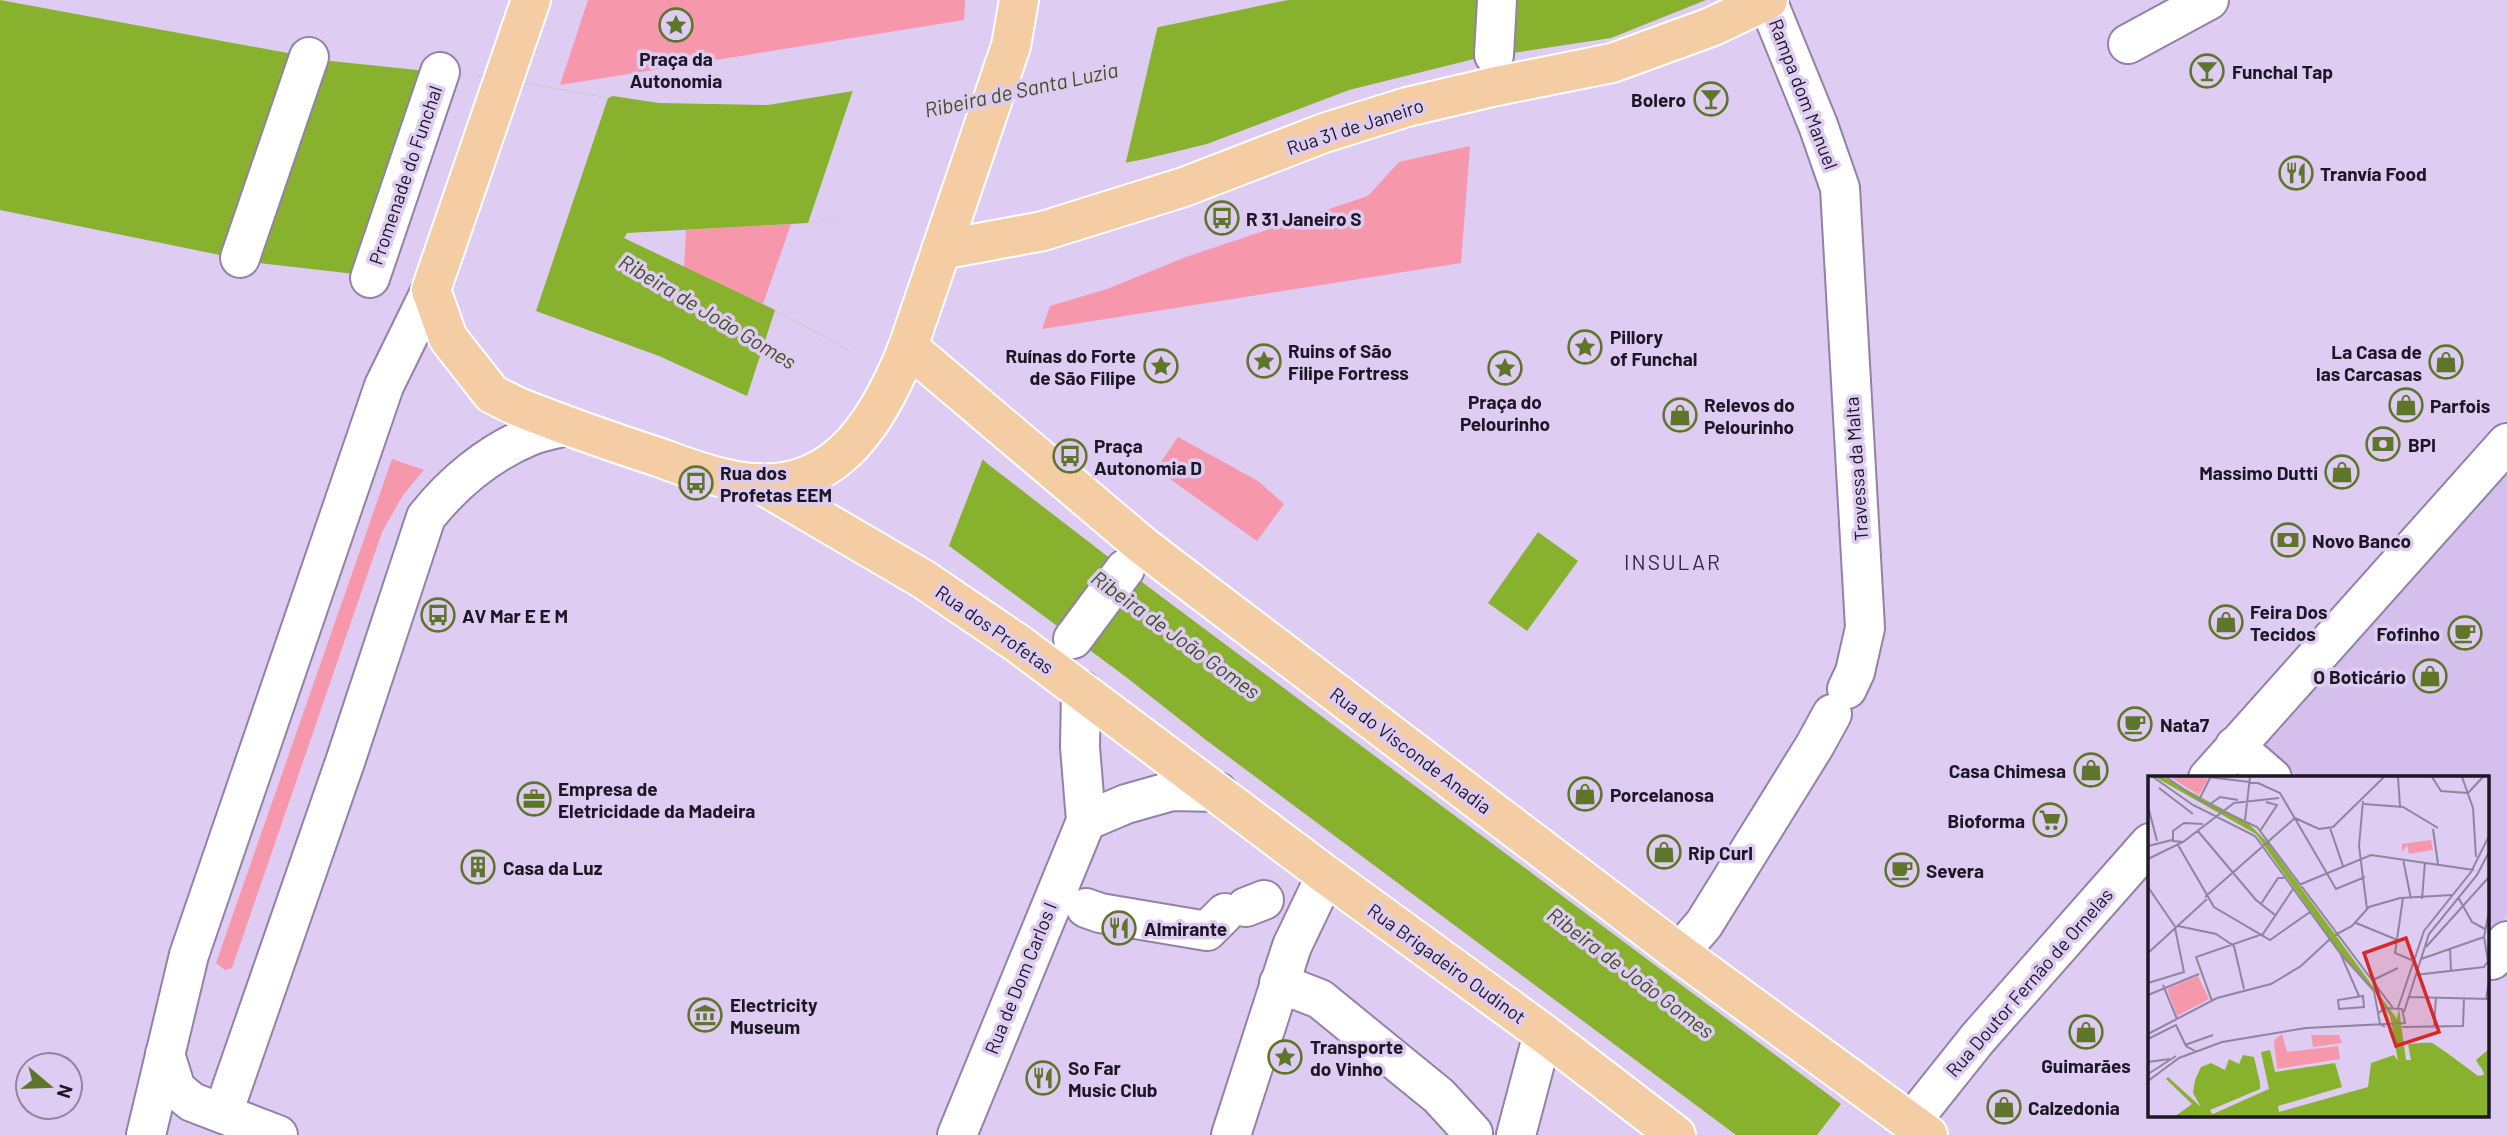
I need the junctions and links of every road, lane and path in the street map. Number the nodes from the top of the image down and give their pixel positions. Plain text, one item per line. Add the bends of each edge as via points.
1 (531, 0) edge
2 (1019, 0) edge
3 (1497, 0) edge
4 (1767, 0) edge
5 (2209, 0) edge
6 (2128, 44) dead end
7 (1494, 55) dead end
8 (309, 57) dead end
9 (440, 72) dead end
10 (1842, 246) joint
11 (941, 250) junction
12 (240, 258) dead end
13 (370, 278) dead end
14 (431, 290) junction
15 (901, 365) junction
16 (568, 426) junction
17 (2507, 443) edge
18 (759, 483) junction
19 (1125, 569) dead end
20 (1073, 639) dead end
21 (1082, 690) junction
22 (2235, 746) junction
23 (2210, 776) edge
24 (2270, 776) edge
25 (1218, 792) junction
26 (1086, 821) junction
27 (2148, 845) edge
28 (1326, 875) junction
29 (1245, 907) dead end
30 (1086, 908) dead end
31 (1679, 953) junction
32 (1279, 983) junction
33 (1543, 1033) junction
34 (165, 1055) junction
35 (223, 1113) junction
36 (1920, 1128) edge
37 (1473, 1133) dead end
38 (146, 1135) edge
39 (278, 1135) edge
40 (957, 1135) edge
41 (1231, 1135) edge
42 (1516, 1135) edge
43 (1676, 1135) edge

1 - 14 main road
2 - 11 main road via 1010,46
3 - 7 street
4 - 10 street, Rampa dom Manuel via 1840,188
4 - 11 main road, Rua 31 de Janeiro via 1711,27 1612,63 1407,107 1324,133 1184,187 1043,231
5 - 6 street
8 - 12 street
9 - 13 street, Promenade do Funchal
10 - 31 street, Travessa da Malta via 1865,628 1855,672 1704,924
11 - 15 main road
14 - 16 main road via 448,338 492,394
14 - 34 street via 384,386 189,955
15 - 18 main road via 868,425 827,467 792,482
15 - 31 main road, Rua do Visconde Anadia
16 - 18 main road via 728,480
16 - 35 street via 508,447 461,478 426,517
17 - 22 street
18 - 21 main road, Rua dos Profetas via 923,579
19 - 20 street
21 - 25 main road, Rua dos Profetas
21 - 26 street, Rua de Dom Carlos I via 1080,747
22 - 23 street
22 - 24 street
25 - 26 street via 1172,791
25 - 28 main road, Rua Brigadeiro Oudinot
26 - 40 street, Rua de Dom Carlos I
27 - 36 street, Rua Doutor Fernão de Ornelas via 1978,1038
28 - 32 street
28 - 33 main road, Rua Brigadeiro Oudinot
29 - 30 street via 1207,931
31 - 36 main road, Rua do Visconde Anadia
32 - 37 street via 1320,999 1381,1046 1439,1096
32 - 41 street
33 - 42 street
33 - 43 main road, Rua Brigadeiro Oudinot
34 - 35 street via 176,1089 192,1102
34 - 38 street
35 - 39 street

